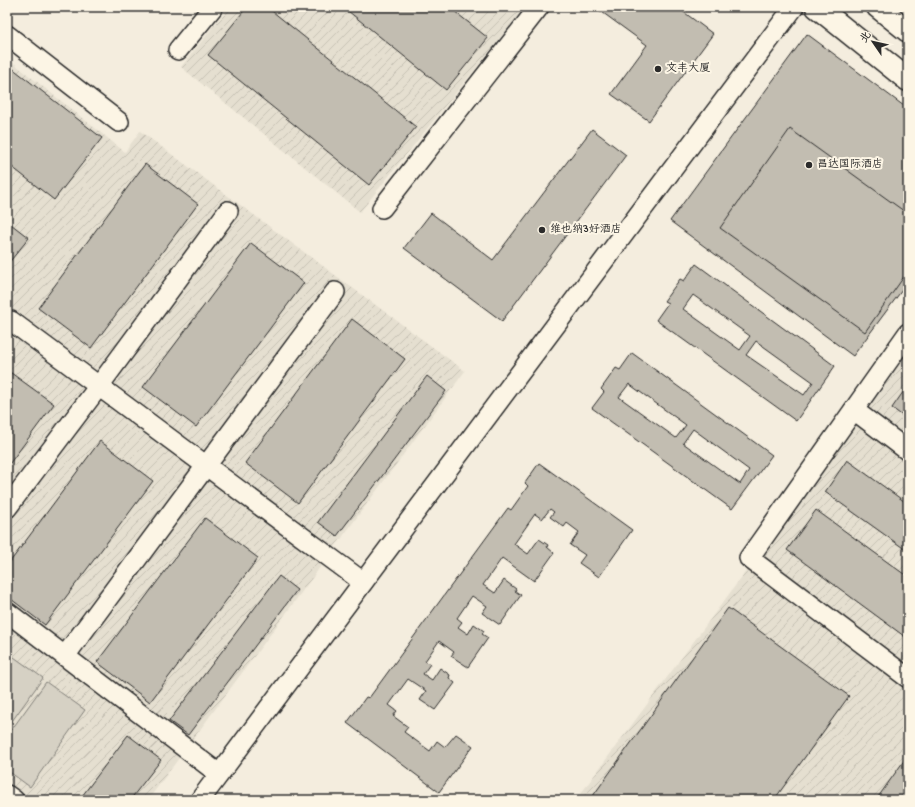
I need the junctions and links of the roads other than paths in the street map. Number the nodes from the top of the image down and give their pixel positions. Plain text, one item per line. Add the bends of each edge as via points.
1 (213, 7) edge
2 (540, 7) edge
3 (794, 7) edge
4 (817, 7) edge
5 (878, 7) edge
6 (908, 31) edge
7 (7, 35) edge
8 (178, 50) dead end
9 (908, 80) edge
10 (119, 122) dead end
11 (382, 208) dead end
12 (228, 211) dead end
13 (335, 292) dead end
14 (11, 321) dead end
15 (908, 333) edge
16 (99, 386) junction
17 (854, 410) junction
18 (908, 451) edge
19 (207, 466) junction
20 (7, 508) edge
21 (364, 582) junction
22 (7, 612) edge
23 (65, 656) junction
24 (908, 678) edge
25 (219, 774) junction
26 (7, 795) edge
27 (14, 800) edge
28 (200, 800) edge

1 - 8 street
2 - 11 street
3 - 21 street
4 - 9 main road
5 - 6 main road
7 - 10 street
12 - 16 street
13 - 19 street
14 - 16 street
15 - 17 street
16 - 19 street
16 - 20 street
17 - 18 street
17 - 24 street via 749,558
19 - 21 street
19 - 23 street
21 - 25 street
22 - 23 street
23 - 25 street
25 - 28 street
26 - 27 street

